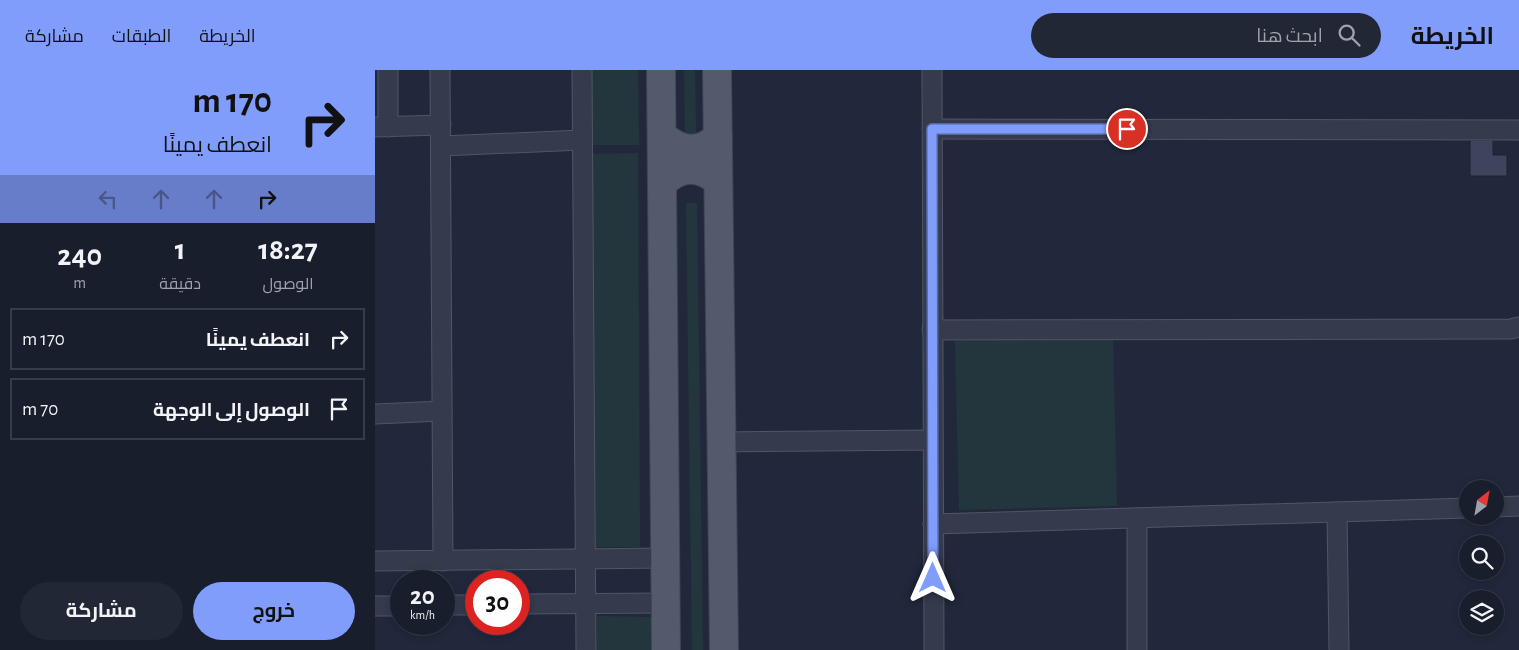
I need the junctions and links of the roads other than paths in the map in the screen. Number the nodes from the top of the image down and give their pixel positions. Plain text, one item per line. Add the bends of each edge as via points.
1 (388, 70) edge
2 (440, 70) edge
3 (582, 70) edge
4 (661, 70) edge
5 (717, 70) edge
6 (931, 70) edge
7 (441, 125) junction
8 (382, 127) edge
9 (932, 129) junction
10 (1519, 130) edge
11 (662, 135) junction
12 (718, 137) junction
13 (582, 140) junction
14 (441, 146) junction
15 (718, 181) junction
16 (663, 184) junction
17 (1519, 327) edge
18 (932, 330) junction
19 (442, 411) junction
20 (375, 414) edge
21 (933, 440) junction
22 (721, 442) junction
23 (1519, 506) edge
24 (1504, 507) edge
25 (1459, 508) edge
26 (1337, 512) junction
27 (1137, 518) junction
28 (933, 524) junction
29 (666, 558) junction
30 (585, 559) junction
31 (375, 561) edge
32 (443, 561) junction
33 (665, 602) junction
34 (530, 604) edge
35 (585, 604) junction
36 (375, 606) edge
37 (390, 606) edge
38 (586, 650) edge
39 (666, 650) edge
40 (724, 650) edge
41 (934, 650) edge
42 (1137, 650) edge
43 (1339, 650) edge

1 - 8 street
2 - 7 street
3 - 13 street
4 - 11 main road
5 - 12 main road
6 - 9 street
7 - 8 street
7 - 14 street
9 - 10 street
9 - 18 street
11 - 12 main road via 672,144 688,149 704,147
11 - 16 main road
12 - 15 main road
13 - 14 street
13 - 30 street
14 - 19 street
15 - 16 main road via 693,170 677,172
15 - 22 main road
16 - 29 main road
17 - 18 street
18 - 21 street
19 - 20 street
19 - 32 street
21 - 22 street
21 - 28 street
22 - 40 main road
23 - 24 street
25 - 26 street
26 - 27 street
26 - 43 street
27 - 28 street
27 - 42 street
28 - 41 street
29 - 30 street
29 - 33 main road
30 - 32 street
30 - 35 street
31 - 32 street
33 - 35 street
33 - 39 main road
34 - 35 street
35 - 38 street
36 - 37 street

